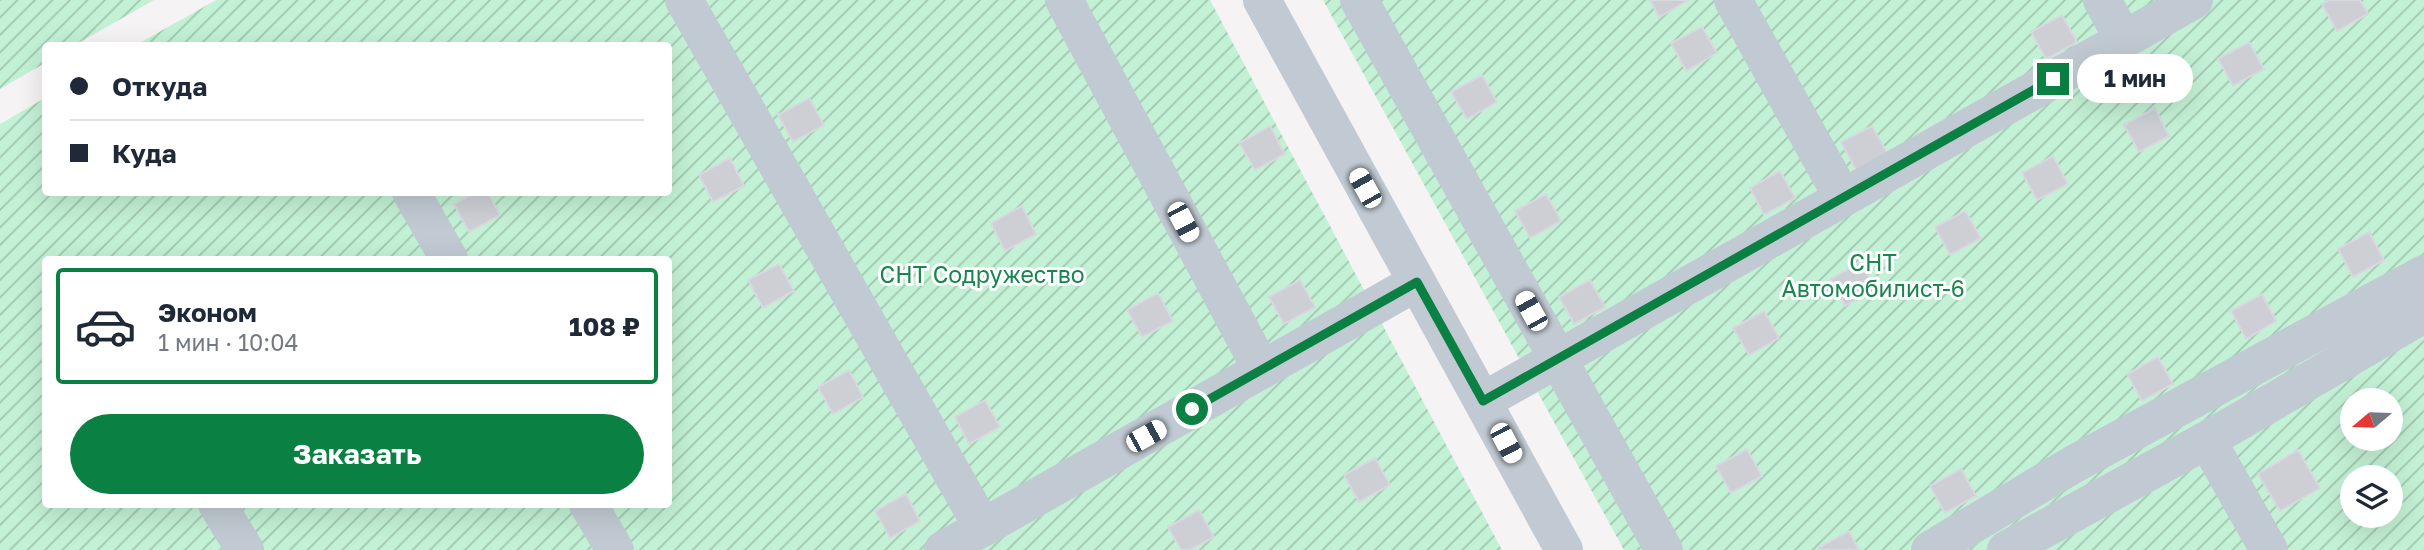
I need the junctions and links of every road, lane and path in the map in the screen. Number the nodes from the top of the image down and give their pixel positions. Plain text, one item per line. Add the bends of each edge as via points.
1 (684, 0) edge
2 (1064, 0) edge
3 (1262, 0) edge
4 (1359, 0) edge
5 (1733, 0) edge
6 (2102, 0) edge
7 (2194, 0) edge
8 (2124, 40) junction
9 (413, 196) edge
10 (1843, 198) junction
11 (447, 256) edge
12 (2424, 274) edge
13 (1417, 282) junction
14 (2424, 314) edge
15 (1558, 359) junction
16 (1262, 370) junction
17 (1483, 401) junction
18 (2207, 440) junction
19 (220, 508) edge
20 (590, 508) edge
21 (983, 528) junction
22 (245, 550) edge
23 (614, 550) edge
24 (943, 550) edge
25 (1564, 550) edge
26 (1664, 550) edge
27 (1930, 550) edge
28 (2006, 550) edge
29 (2269, 550) edge

1 - 21 street
2 - 16 street
3 - 13 street
4 - 15 street
5 - 10 street
6 - 8 street
7 - 8 street
8 - 10 street
9 - 11 street
10 - 15 street
12 - 27 street via 2074,464
13 - 16 street
13 - 17 street
14 - 18 street
15 - 17 street
15 - 26 street
16 - 21 street
17 - 25 street
18 - 28 street
18 - 29 street
19 - 22 street
20 - 23 street
21 - 24 street

